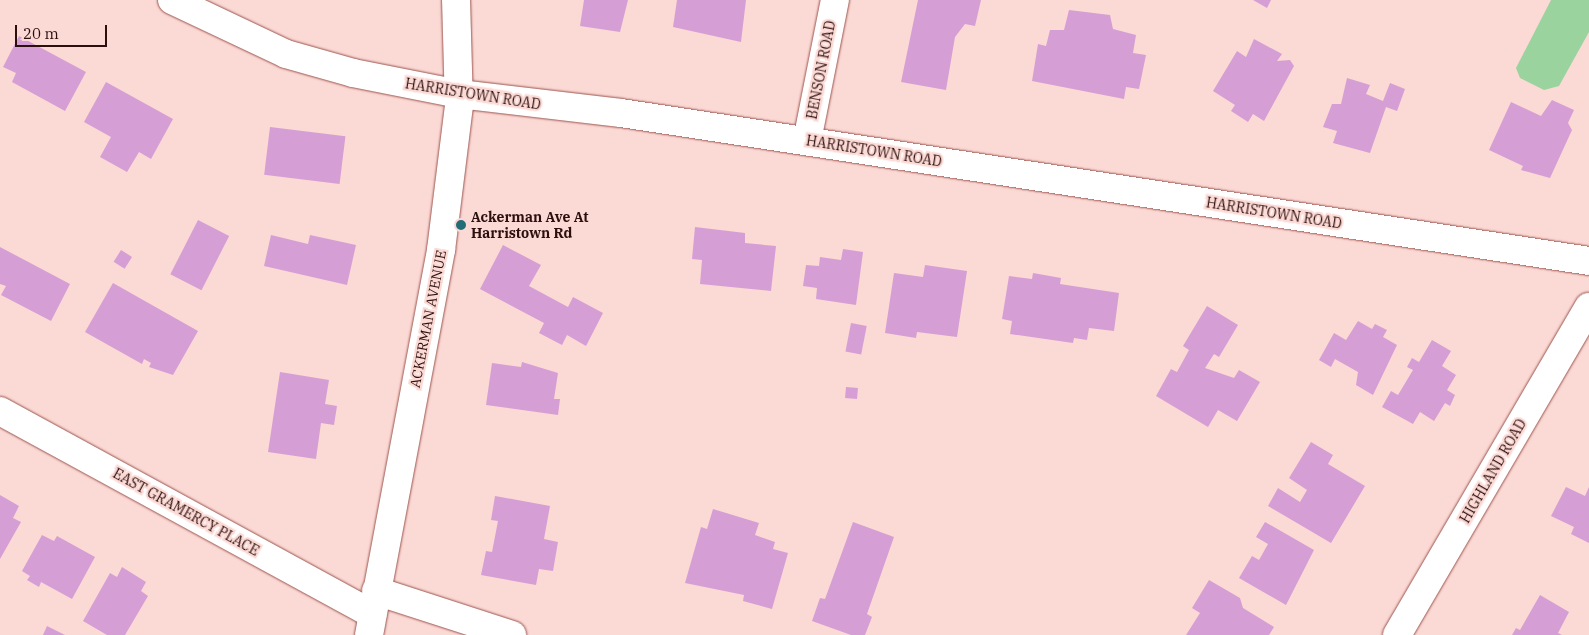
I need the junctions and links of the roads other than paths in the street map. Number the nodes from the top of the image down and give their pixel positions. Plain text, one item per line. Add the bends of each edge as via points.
1 (172, 0) edge
2 (456, 0) edge
3 (835, 0) edge
4 (459, 94) junction
5 (808, 141) junction
6 (1589, 262) edge
7 (1589, 307) edge
8 (0, 411) edge
9 (372, 614) edge
10 (512, 635) edge
11 (1397, 635) edge

1 - 4 street, HARRISTOWN ROAD via 286,54 353,74
2 - 4 street, ACKERMAN AVENUE
3 - 5 street, BENSON ROAD
4 - 5 street, HARRISTOWN ROAD
4 - 9 street, ACKERMAN AVENUE via 441,250
5 - 6 street, HARRISTOWN ROAD
7 - 11 street, HIGHLAND ROAD
8 - 9 street, EAST GRAMERCY PLACE
9 - 10 street, EAST GRAMERCY PLACE

